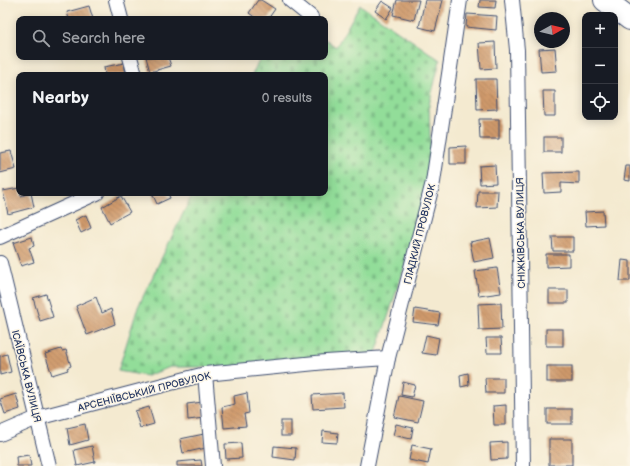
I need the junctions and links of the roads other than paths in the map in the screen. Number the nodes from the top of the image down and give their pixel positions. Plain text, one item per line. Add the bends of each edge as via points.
1 (116, 0) edge
2 (290, 0) edge
3 (460, 0) edge
4 (512, 0) edge
5 (605, 0) edge
6 (120, 16) edge
7 (310, 16) edge
8 (630, 19) edge
9 (131, 60) edge
10 (134, 72) edge
11 (90, 196) edge
12 (0, 237) edge
13 (0, 263) edge
14 (388, 358) junction
15 (204, 374) junction
16 (37, 418) junction
17 (0, 434) edge
18 (49, 466) edge
19 (213, 466) edge
20 (367, 466) edge
21 (524, 466) edge

1 - 6 street
2 - 7 street
3 - 14 street, ГЛАДКИЙ ПРОВУЛОК via 433,182
4 - 21 street, СНІЖКІВСЬКА ВУЛИЦЯ via 517,50
5 - 8 main road
9 - 10 street
11 - 12 street
13 - 16 street, ІСАЇВСЬКА ВУЛИЦЯ
14 - 15 street, АРСЕНІЇВСЬКИЙ ПРОВУЛОК
14 - 20 street, ГЛАДКИЙ ПРОВУЛОК
15 - 16 street, АРСЕНІЇВСЬКИЙ ПРОВУЛОК
15 - 19 street
16 - 17 street, АРСЕНІЇВСЬКИЙ ПРОВУЛОК
16 - 18 street, ІСАЇВСЬКА ВУЛИЦЯ

